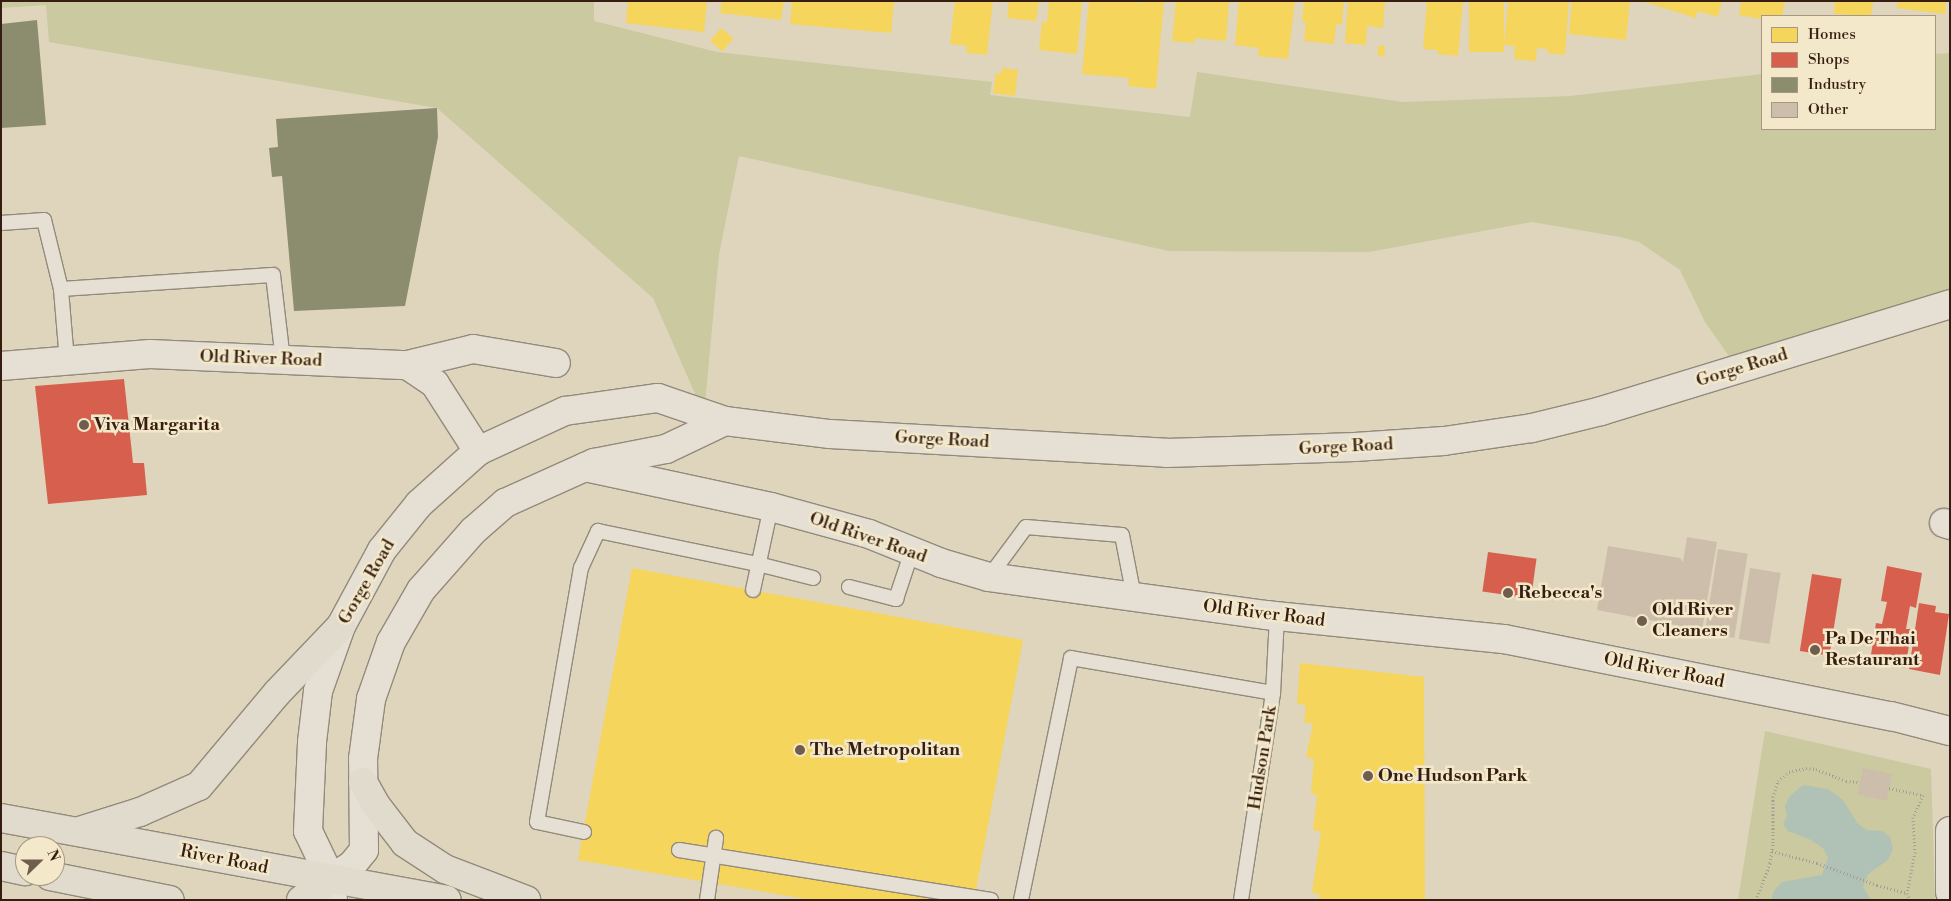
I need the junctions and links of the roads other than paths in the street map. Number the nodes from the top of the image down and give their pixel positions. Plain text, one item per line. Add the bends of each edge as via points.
1 (1, 223) edge
2 (61, 289) junction
3 (1950, 304) edge
4 (283, 360) junction
5 (67, 361) junction
6 (556, 362) dead end
7 (407, 365) junction
8 (1, 366) edge
9 (725, 421) junction
10 (478, 451) junction
11 (585, 467) junction
12 (771, 507) junction
13 (912, 551) junction
14 (758, 564) junction
15 (990, 577) junction
16 (813, 578) dead end
17 (849, 587) dead end
18 (753, 590) dead end
19 (1134, 597) junction
20 (1272, 616) junction
21 (341, 626) junction
22 (1273, 693) junction
23 (1950, 731) edge
24 (363, 782) junction
25 (1, 818) edge
26 (1950, 831) edge
27 (75, 832) junction
28 (584, 832) dead end
29 (716, 838) dead end
30 (678, 850) dead end
31 (714, 856) junction
32 (1, 866) edge
33 (15, 869) edge
34 (65, 879) edge
35 (332, 889) edge
36 (1950, 892) edge
37 (170, 900) edge
38 (301, 900) edge
39 (446, 900) edge
40 (526, 900) edge
41 (707, 900) edge
42 (991, 900) edge
43 (1021, 900) edge
44 (1241, 900) edge

1 - 2 lane via 44,220
2 - 4 lane via 272,275
2 - 5 lane
3 - 9 main road, Gorge Road via 1601,411 1532,428 1444,441 1166,453 830,434
4 - 5 main road, Old River Road via 150,354
4 - 7 main road, Old River Road
5 - 8 main road, Old River Road
6 - 7 main road, Old River Road via 473,349
7 - 10 main road via 435,384
9 - 10 main road, Gorge Road via 658,398 565,411
9 - 11 main road via 666,449
10 - 21 main road, Gorge Road via 419,504 382,550
11 - 12 main road, Old River Road
11 - 24 main road via 505,503 473,531 421,590 391,642 371,699
12 - 13 main road, Old River Road via 868,534
12 - 14 lane
13 - 15 main road, Old River Road via 940,563
13 - 17 lane via 896,599
14 - 16 lane
14 - 18 lane
14 - 28 lane via 598,531 581,568 537,822
15 - 19 main road, Old River Road
15 - 19 lane via 1026,527 1122,535
19 - 20 main road, Old River Road
20 - 22 lane, Hudson Park
20 - 23 main road, Old River Road via 1504,639 1881,714
21 - 27 main road via 277,693 198,786 140,812
21 - 35 main road, Gorge Road via 318,691 308,831
22 - 43 lane via 1071,658
22 - 44 lane, Hudson Park
24 - 35 main road via 364,850
24 - 40 main road via 404,843 445,869
25 - 27 main road, River Road
26 - 36 main road
27 - 35 main road, River Road
29 - 31 lane
30 - 31 lane
31 - 41 lane
31 - 42 lane
32 - 33 main road
34 - 37 main road
35 - 38 main road
35 - 39 main road, River Road

